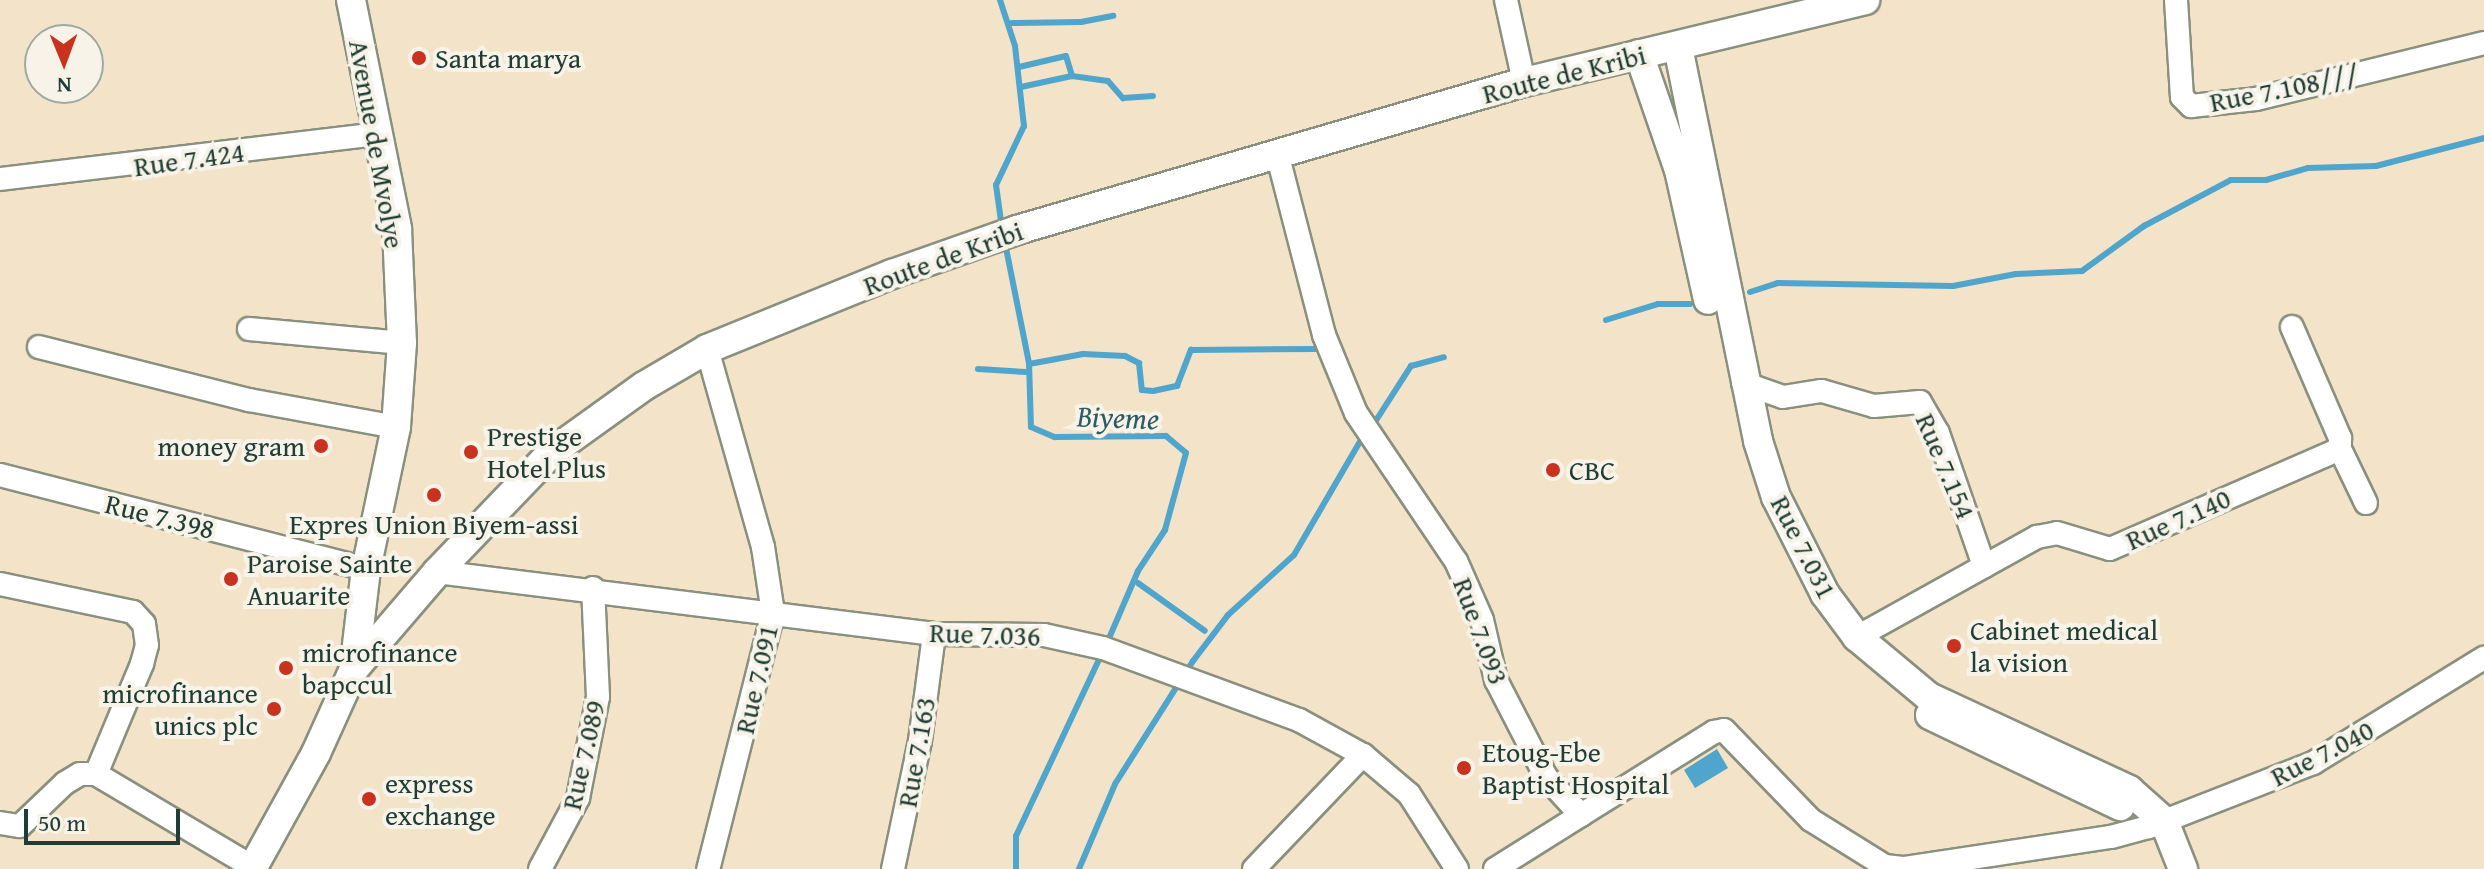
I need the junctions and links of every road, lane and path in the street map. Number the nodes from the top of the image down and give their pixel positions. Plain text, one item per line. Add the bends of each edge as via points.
1 (351, 0) edge
2 (1506, 0) edge
3 (1865, 0) edge
4 (2176, 0) edge
5 (2484, 43) edge
6 (1678, 47) junction
7 (1639, 54) junction
8 (1524, 82) junction
9 (378, 134) junction
10 (1277, 153) junction
11 (0, 179) edge
12 (1717, 299) junction
13 (2292, 327) dead end
14 (249, 329) dead end
15 (402, 343) junction
16 (39, 347) dead end
17 (707, 349) junction
18 (1743, 383) junction
19 (396, 427) junction
20 (2340, 449) junction
21 (0, 475) edge
22 (2366, 503) dead end
23 (1984, 566) junction
24 (366, 569) junction
25 (437, 572) junction
26 (0, 584) edge
27 (593, 588) junction
28 (773, 613) junction
29 (934, 634) junction
30 (1857, 637) junction
31 (2484, 658) edge
32 (354, 669) junction
33 (1363, 755) junction
34 (96, 774) junction
35 (1581, 815) junction
36 (0, 823) edge
37 (2157, 824) junction
38 (1450, 866) edge
39 (254, 869) edge
40 (540, 869) edge
41 (708, 869) edge
42 (893, 869) edge
43 (1254, 869) edge
44 (1495, 869) edge
45 (2164, 869) edge
46 (2183, 869) edge

1 - 9 main road, Avenue de Mvolye
2 - 8 street
3 - 6 main road, Route de Kribi
4 - 5 street, Rue 7.108/// via 2182,97 2191,106 2256,99
6 - 7 main road, Route de Kribi
6 - 12 main road, Rue 7.031
7 - 8 main road, Route de Kribi
7 - 12 main road, Rue 7.031
8 - 10 main road, Route de Kribi
9 - 11 street, Rue 7.424
9 - 15 main road, Avenue de Mvolye via 397,229
10 - 17 main road, Route de Kribi via 985,241
10 - 35 street, Rue 7.093 via 1324,335 1356,413 1456,561 1482,620 1496,680 1546,777
12 - 18 main road, Rue 7.031
12 - 37 main road, Rue 7.031 via 1761,500 1802,584 1835,632 1904,700 2018,761
13 - 20 street via 2340,438
14 - 15 street
15 - 19 main road, Avenue de Mvolye
16 - 19 street via 249,400
17 - 25 main road, Route de Kribi via 559,446 529,471
17 - 28 street, Rue 7.091 via 763,547
18 - 23 street, Rue 7.154 via 1783,397 1822,391 1874,406 1920,402 1938,433
18 - 30 main road, Rue 7.031 via 1782,511 1825,594
19 - 24 main road, Avenue de Mvolye
20 - 22 street
20 - 23 street, Rue 7.140 via 2110,549 2057,533 2037,537
21 - 24 street, Rue 7.398
23 - 30 street, Rue 7.140
24 - 32 main road, Avenue de Mvolye
25 - 27 street, Rue 7.036
25 - 32 main road, Route de Kribi
26 - 34 street via 133,612 144,624 147,645 142,664
27 - 28 street, Rue 7.036
27 - 40 street, Rue 7.089 via 598,697 578,798
28 - 29 street, Rue 7.036
28 - 41 street, Rue 7.091
29 - 33 street, Rue 7.036 via 1044,635 1182,674 1299,720
29 - 42 street, Rue 7.163 via 920,741
30 - 37 main road, Rue 7.031 via 1929,697 2129,790
31 - 37 street, Rue 7.040 via 2313,763
32 - 39 main road, Route de Kribi
33 - 38 street, Rue 7.036 via 1409,794
33 - 43 street
34 - 36 street via 80,774 65,783 20,826
34 - 39 street
35 - 37 street via 1724,730 1811,820 1885,866 1905,868
35 - 44 street
37 - 45 main road, Rue 7.031
37 - 46 main road, Rue 7.031

